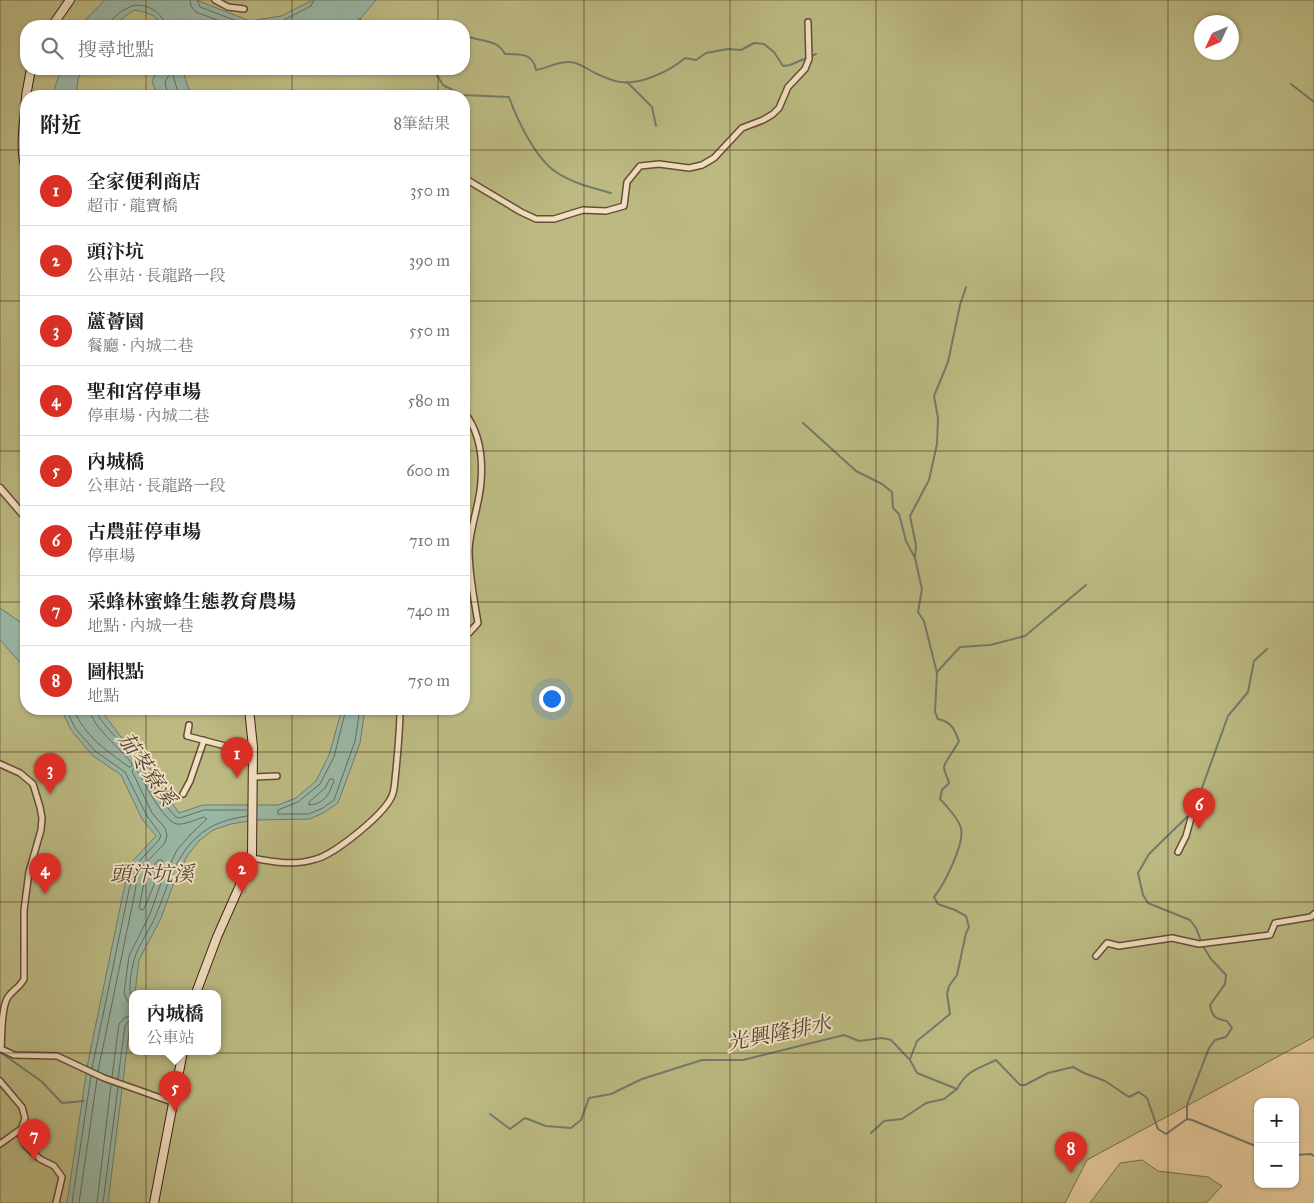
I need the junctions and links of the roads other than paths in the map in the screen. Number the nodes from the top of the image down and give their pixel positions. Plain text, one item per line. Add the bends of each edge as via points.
1 (70, 0) edge
2 (214, 0) edge
3 (244, 9) dead end
4 (56, 20) edge
5 (808, 22) dead end
6 (31, 75) edge
7 (28, 90) edge
8 (470, 182) edge
9 (470, 422) edge
10 (0, 488) edge
11 (20, 511) edge
12 (470, 540) edge
13 (470, 558) edge
14 (470, 632) edge
15 (250, 715) edge
16 (400, 715) edge
17 (188, 725) dead end
18 (204, 740) junction
19 (253, 747) junction
20 (0, 764) edge
21 (252, 776) junction
22 (277, 776) dead end
23 (183, 794) dead end
24 (1191, 818) dead end
25 (1178, 852) dead end
26 (252, 858) junction
27 (1314, 914) edge
28 (1096, 956) dead end
29 (197, 990) edge
30 (0, 1050) edge
31 (182, 1055) edge
32 (0, 1081) edge
33 (172, 1102) junction
34 (21, 1129) junction
35 (0, 1144) edge
36 (56, 1203) edge
37 (154, 1203) edge

1 - 4 main road
2 - 3 street via 228,7
5 - 8 street via 809,58 773,114 742,128 714,158 702,165 689,168 658,164 640,166 626,182 624,206 582,210 554,219 536,219
6 - 7 main road
9 - 12 street via 478,436 482,482
10 - 11 street
13 - 14 street via 478,622
15 - 19 main road
16 - 26 street via 393,794 382,811 363,829 317,859 280,864
17 - 18 street via 187,736
18 - 19 street via 233,748
18 - 23 street
19 - 21 main road
20 - 30 street via 34,784 42,818 24,910 24,979 8,997
21 - 22 street
21 - 26 main road
24 - 25 street
26 - 29 main road
27 - 28 street via 1276,924 1270,934 1199,944 1172,938 1126,946 1107,943
30 - 33 street via 14,1056 57,1056 104,1078
31 - 33 main road
32 - 34 street via 22,1107 25,1118
33 - 37 main road
34 - 35 street
34 - 36 street via 26,1146 54,1166 62,1177

